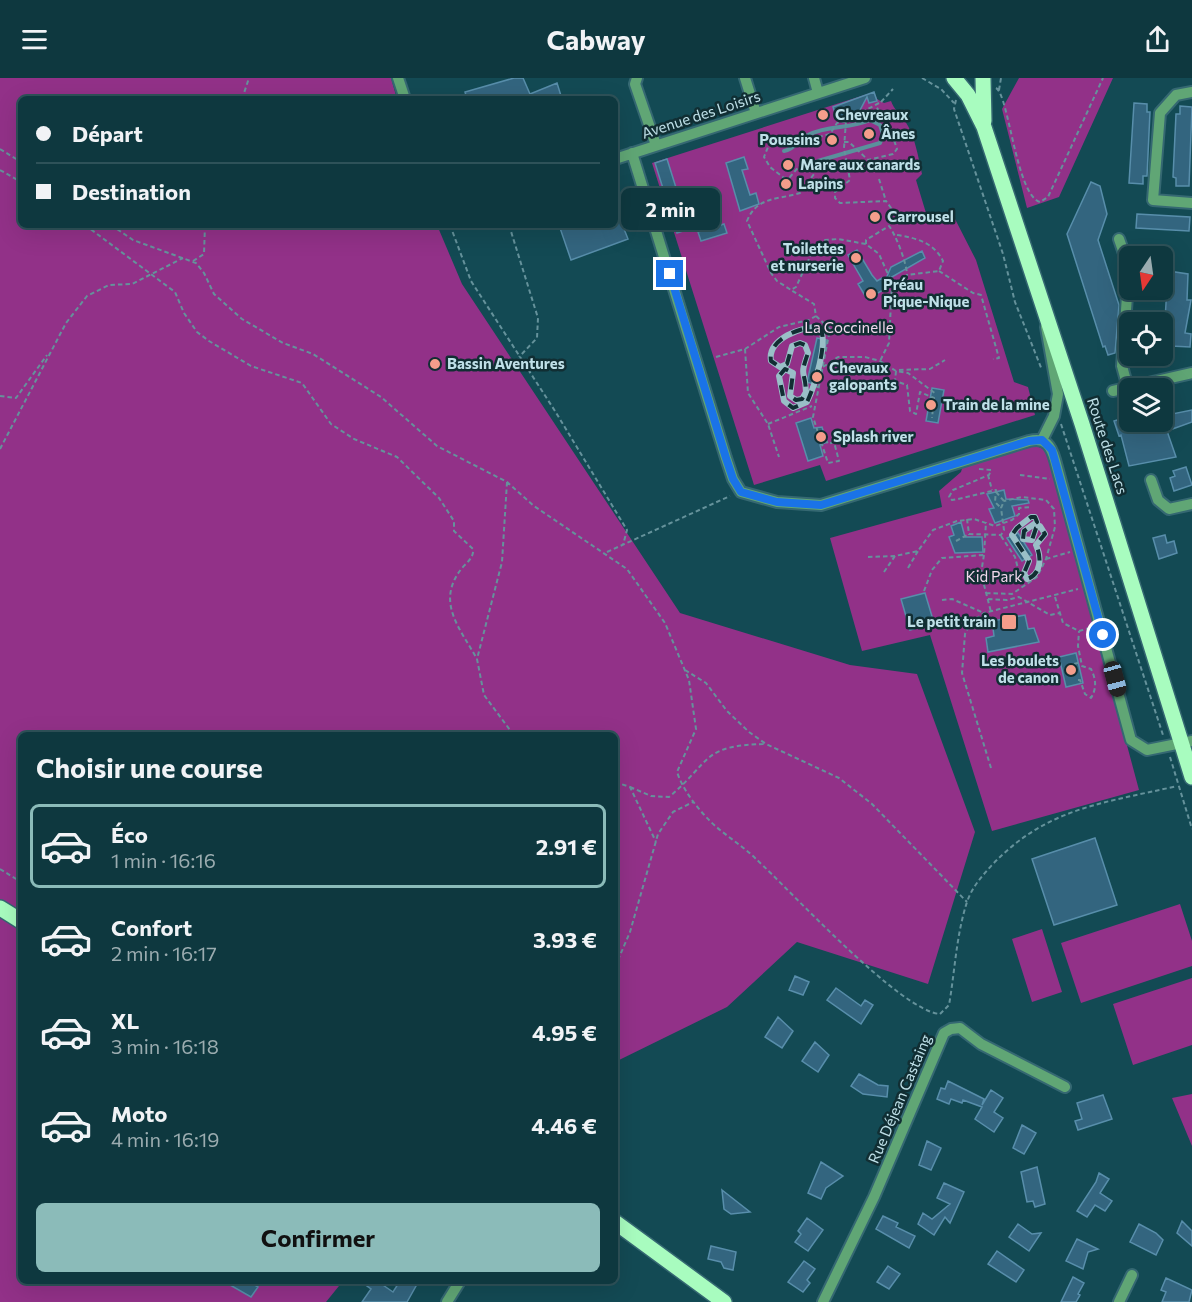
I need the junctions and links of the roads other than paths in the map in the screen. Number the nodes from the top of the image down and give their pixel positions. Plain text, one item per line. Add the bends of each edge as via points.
1 (398, 78) edge
2 (637, 78) edge
3 (745, 78) edge
4 (814, 78) edge
5 (866, 78) edge
6 (954, 78) edge
7 (983, 78) edge
8 (849, 81) edge
9 (1192, 92) edge
10 (818, 93) junction
11 (404, 96) edge
12 (756, 113) junction
13 (984, 127) junction
14 (656, 146) junction
15 (632, 153) junction
16 (618, 158) edge
17 (1192, 203) edge
18 (1119, 239) dead end
19 (1045, 312) junction
20 (1192, 373) edge
21 (1125, 378) edge
22 (1171, 378) edge
23 (1119, 390) edge
24 (1113, 391) dead end
25 (1042, 440) junction
26 (1151, 480) dead end
27 (1192, 504) edge
28 (1187, 742) edge
29 (1192, 777) edge
30 (0, 908) edge
31 (18, 919) edge
32 (1065, 1087) dead end
33 (618, 1224) edge
34 (1132, 1275) dead end
35 (458, 1284) edge
36 (447, 1302) edge
37 (724, 1302) edge
38 (823, 1302) edge
39 (1119, 1302) edge

1 - 11 street
2 - 14 street via 635,84
3 - 12 street
4 - 10 street
5 - 8 street, Avenue des Loisirs
6 - 13 main road, Route des Lacs via 968,95
7 - 13 main road, Route des Lacs
8 - 10 street, Avenue des Loisirs
9 - 17 street via 1176,95 1160,113 1153,200
10 - 12 street, Avenue des Loisirs
12 - 14 street, Avenue des Loisirs
13 - 19 main road, Route des Lacs
14 - 15 street, Avenue des Loisirs
15 - 16 street, Avenue des Loisirs
15 - 25 street via 726,458 741,492 777,502 821,505
18 - 21 street via 1130,268 1122,366
19 - 25 street via 1047,346 1058,394 1054,416
19 - 28 main road, Route des Lacs
20 - 22 street
23 - 24 street
25 - 28 street via 1052,450 1131,740 1147,750
26 - 27 street via 1158,500 1169,509
28 - 29 main road, Route des Lacs
30 - 31 main road
32 - 38 street, Rue Déjean Castaing via 981,1044 960,1028 944,1033 874,1197
33 - 37 main road
34 - 39 street
35 - 36 street

